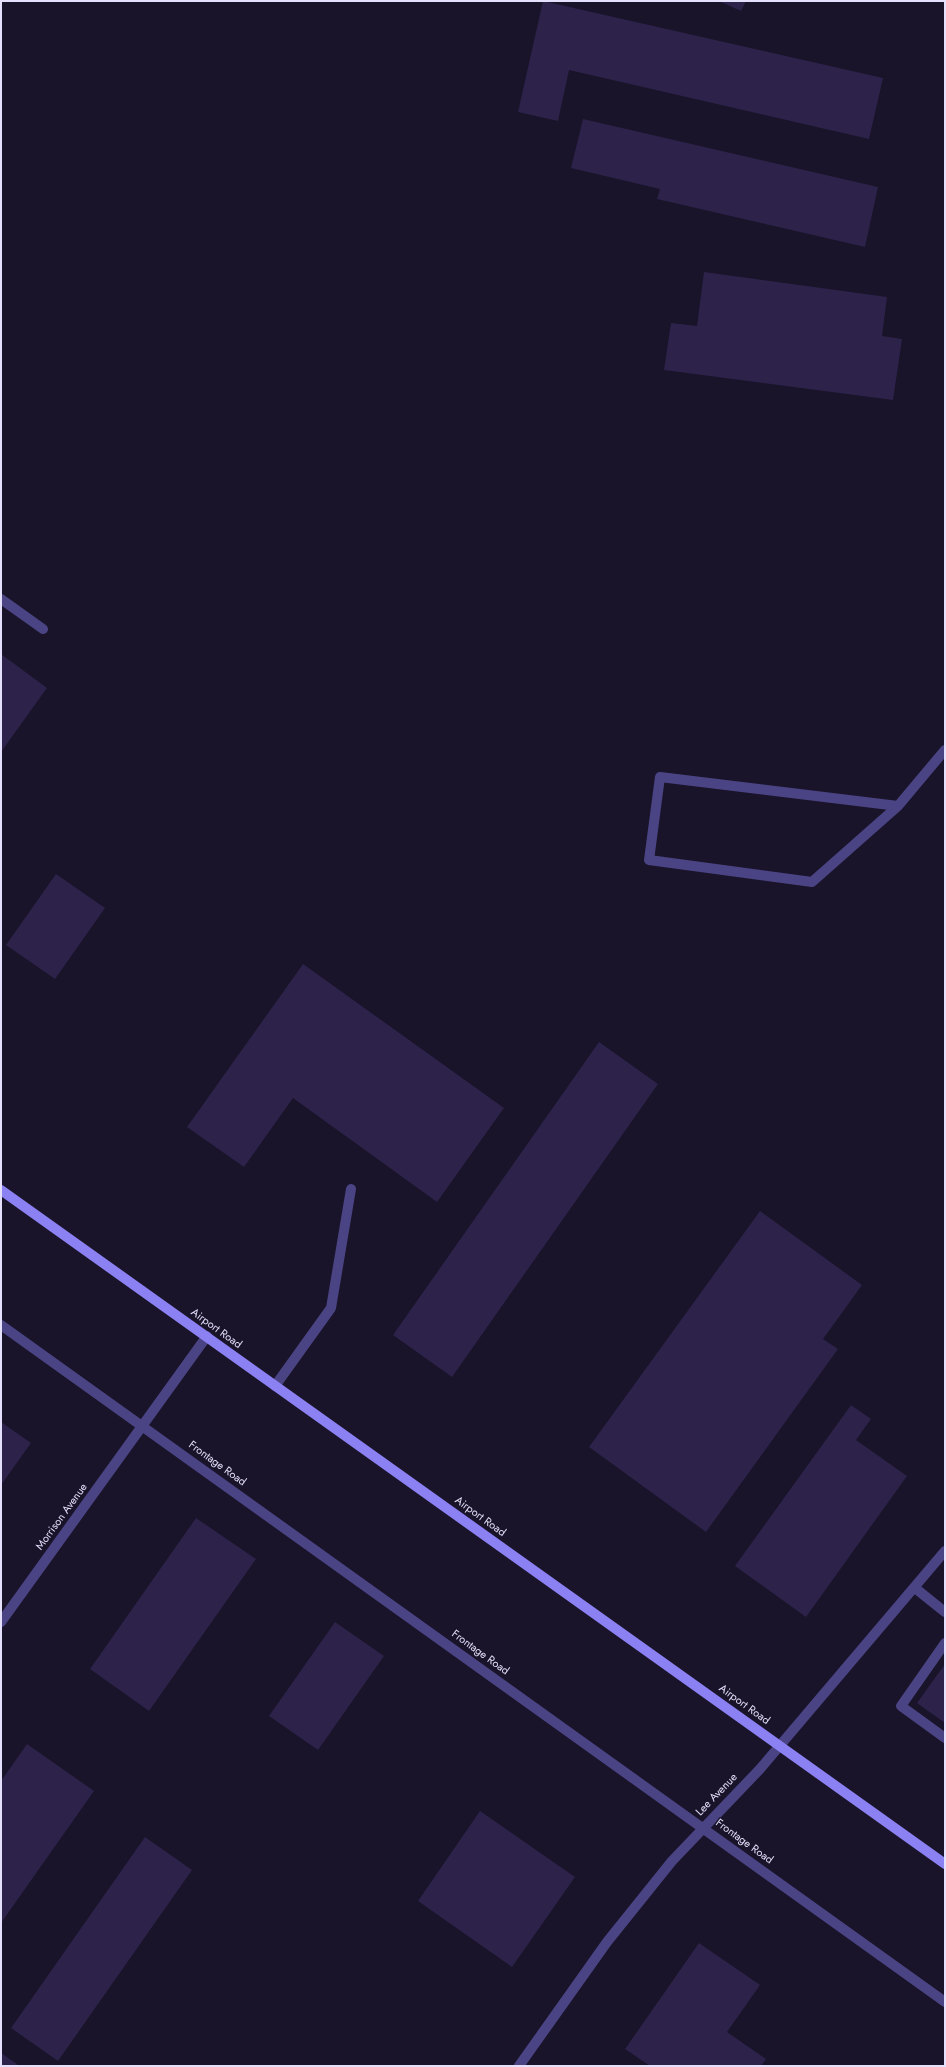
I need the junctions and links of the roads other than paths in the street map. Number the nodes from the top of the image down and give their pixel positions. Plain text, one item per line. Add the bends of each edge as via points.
1 (1, 599) edge
2 (43, 629) dead end
3 (945, 750) edge
4 (898, 806) junction
5 (351, 1189) dead end
6 (1, 1190) edge
7 (1, 1325) edge
8 (206, 1336) junction
9 (275, 1386) junction
10 (142, 1425) junction
11 (945, 1551) edge
12 (915, 1588) junction
13 (945, 1612) edge
14 (1, 1622) edge
15 (945, 1643) edge
16 (945, 1738) edge
17 (779, 1746) junction
18 (702, 1828) junction
19 (945, 1864) edge
20 (945, 2002) edge
21 (519, 2066) edge

1 - 2 street
3 - 4 street
4 - 4 street via 812,882 649,860 660,777
5 - 9 street via 331,1308
6 - 8 main road, Airport Road
7 - 10 street, Frontage Road
8 - 9 main road, Airport Road
8 - 10 street, Morrison Avenue
9 - 17 main road, Airport Road
10 - 14 street, Morrison Avenue
10 - 18 street, Frontage Road
11 - 12 street, Lee Avenue
12 - 13 street
12 - 17 street, Lee Avenue
15 - 16 street via 901,1706
17 - 18 street, Lee Avenue
17 - 19 main road, Airport Road
18 - 20 street, Frontage Road
18 - 21 street, Lee Avenue via 606,1942

